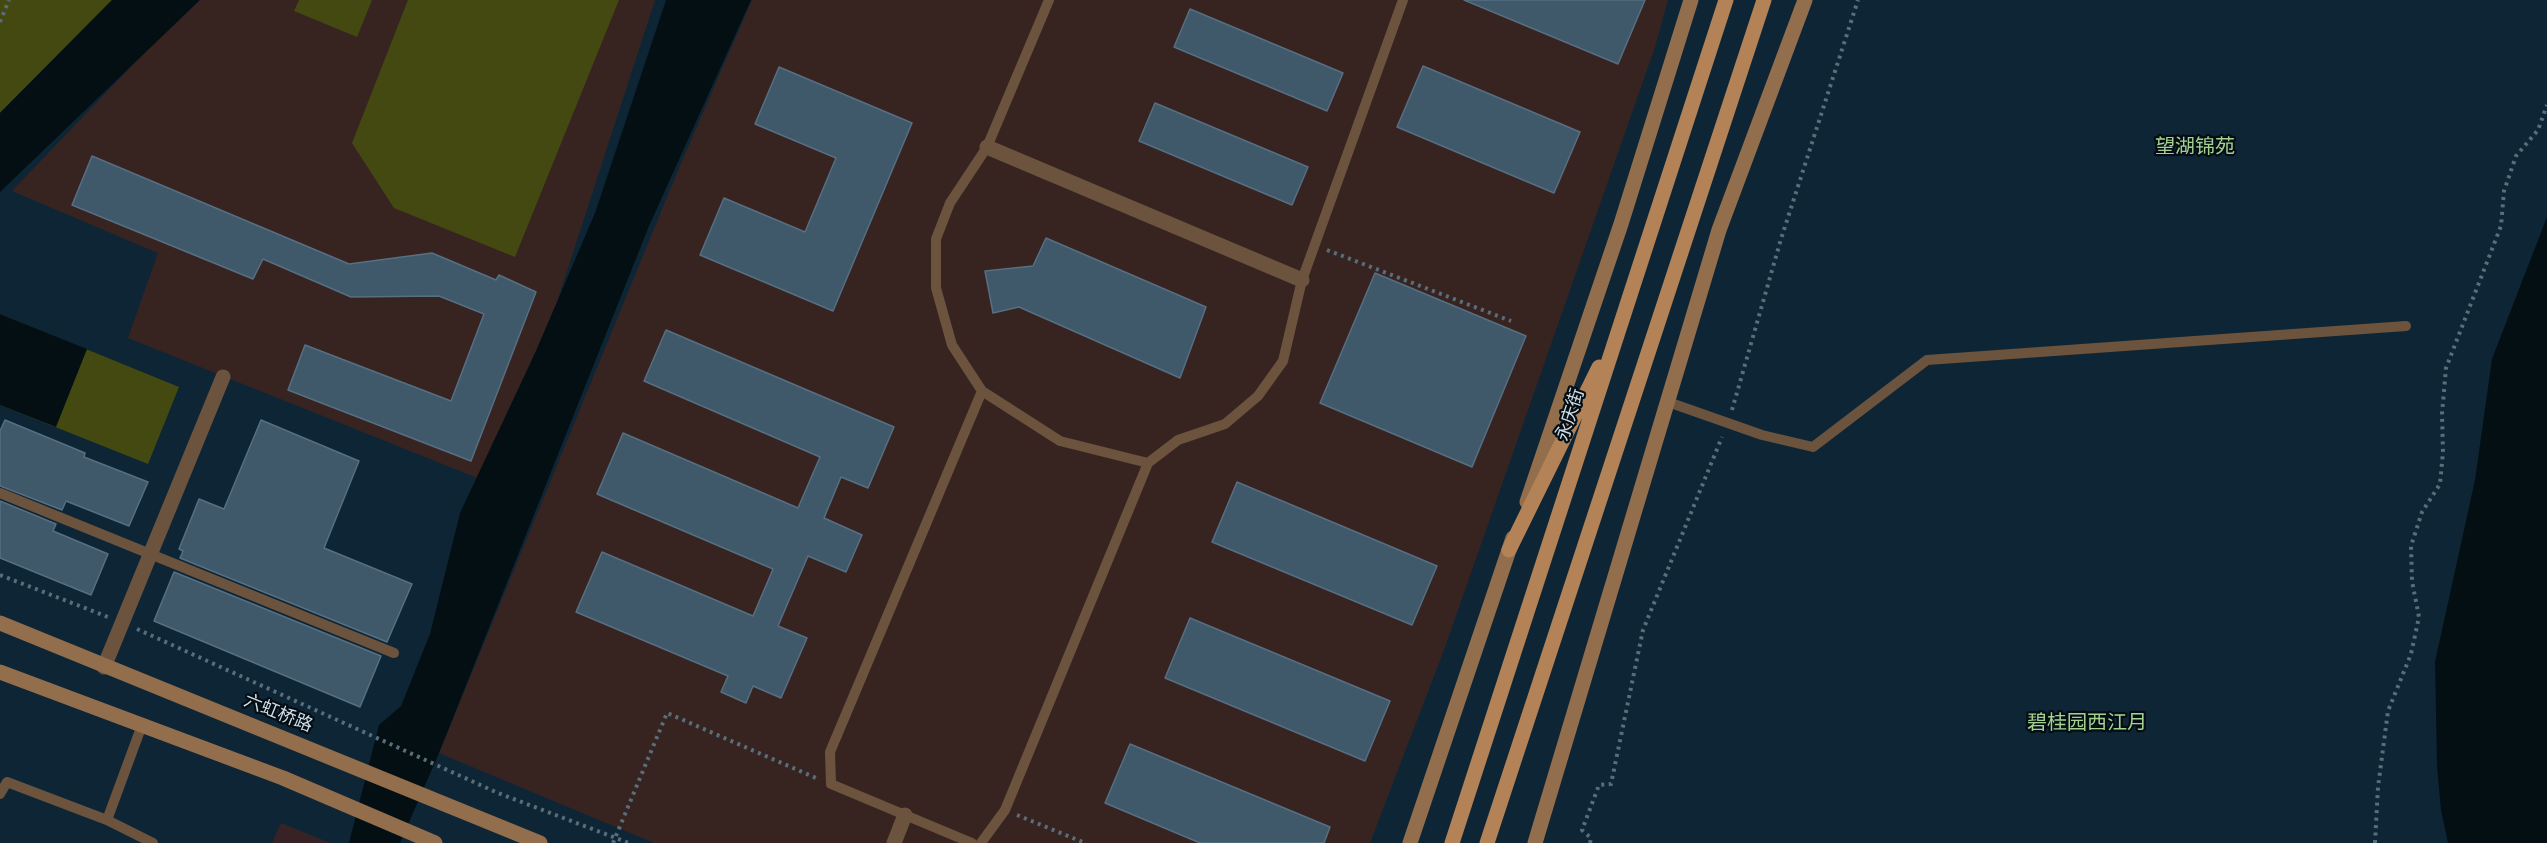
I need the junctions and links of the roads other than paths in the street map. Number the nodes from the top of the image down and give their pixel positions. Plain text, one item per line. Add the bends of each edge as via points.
1 (1049, 0) edge
2 (1403, 0) edge
3 (1691, 0) edge
4 (1726, 0) edge
5 (1805, 0) edge
6 (1763, 3) edge
7 (987, 147) junction
8 (1302, 280) junction
9 (1623, 319) junction
10 (2406, 326) dead end
11 (223, 377) dead end
12 (982, 391) junction
13 (1668, 402) junction
14 (1148, 463) junction
15 (0, 493) edge
16 (1509, 550) junction
17 (151, 552) junction
18 (0, 623) edge
19 (394, 653) dead end
20 (104, 667) junction
21 (0, 672) edge
22 (142, 725) junction
23 (0, 794) edge
24 (905, 815) junction
25 (107, 820) junction
26 (429, 841) edge
27 (153, 843) edge
28 (540, 843) edge
29 (894, 843) edge
30 (972, 843) edge
31 (981, 843) edge
32 (1410, 843) edge
33 (1452, 843) edge
34 (1487, 843) edge
35 (1534, 843) edge

1 - 7 lane
2 - 8 lane
3 - 16 main road via 1621,224
4 - 9 main road, 永庆街
5 - 13 main road via 1719,230
6 - 34 main road
7 - 8 street
7 - 12 lane via 950,203 936,239 936,288 952,345
8 - 14 lane via 1283,361 1258,396 1225,424 1178,440
9 - 16 main road
9 - 33 main road, 永庆街
10 - 13 lane via 1927,360 1813,447 1762,435
11 - 17 street
12 - 14 lane via 1059,441
12 - 24 lane via 830,752 831,784
13 - 35 main road
14 - 31 lane via 1005,810
15 - 17 lane
16 - 32 main road
17 - 19 lane
17 - 20 street
18 - 20 main road, 六虹桥路
20 - 28 main road, 六虹桥路
21 - 22 main road
22 - 25 lane
22 - 26 main road
23 - 25 lane via 7,782
24 - 29 street
24 - 30 lane
25 - 27 lane

